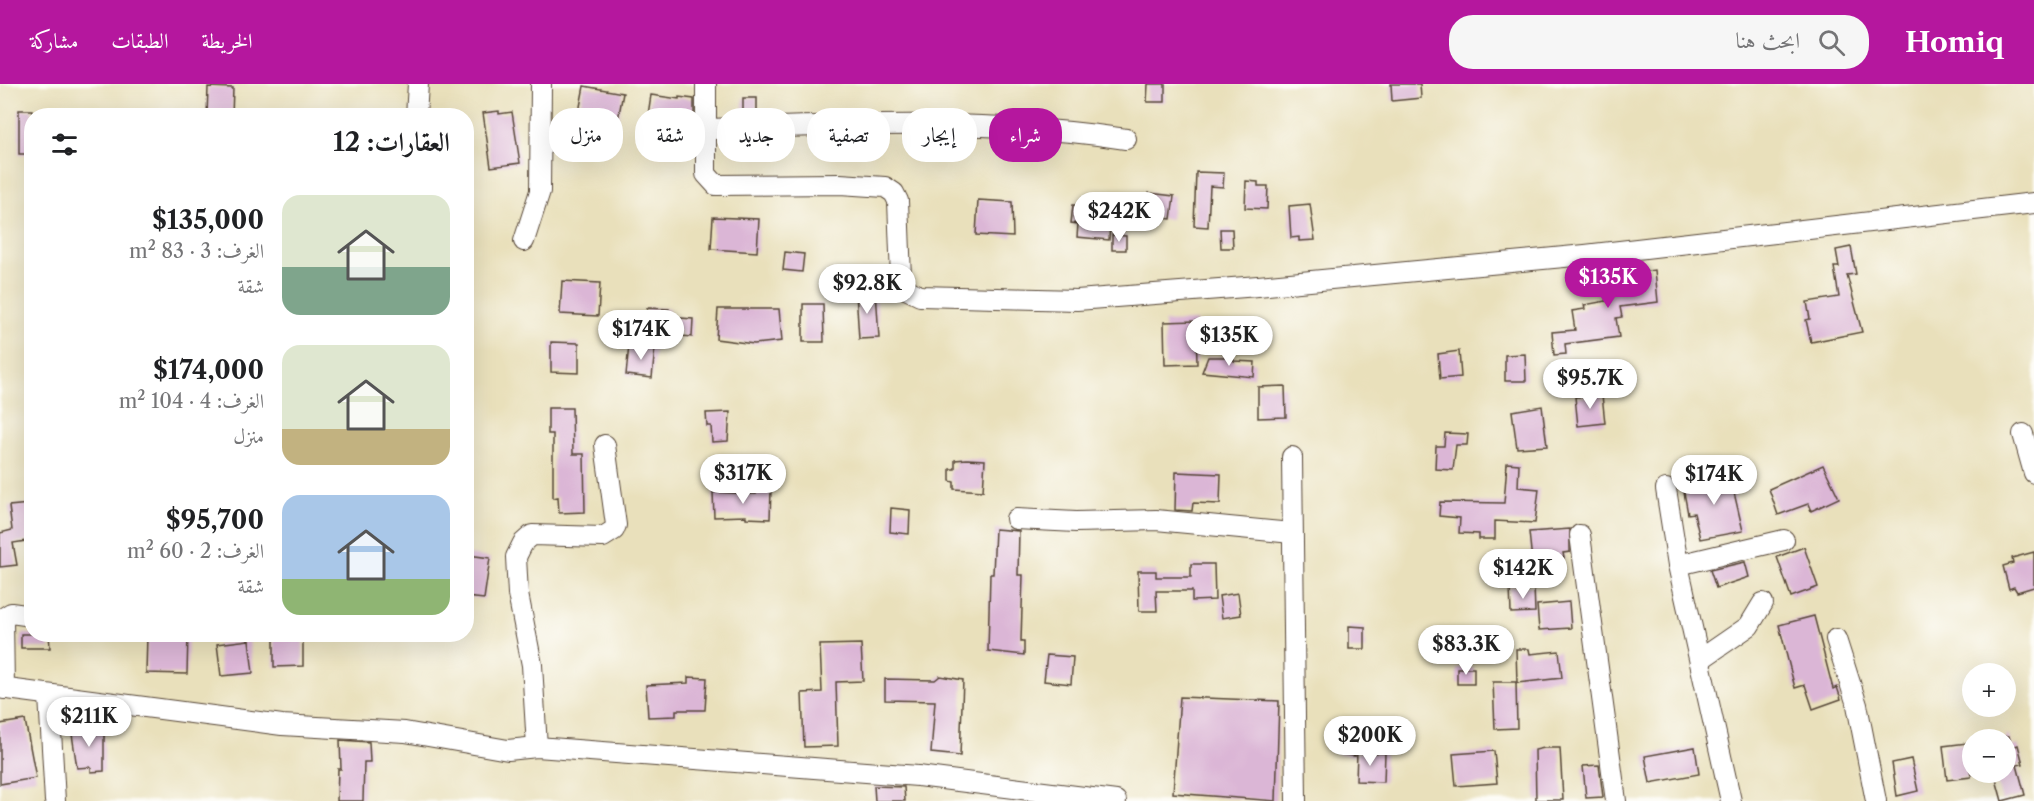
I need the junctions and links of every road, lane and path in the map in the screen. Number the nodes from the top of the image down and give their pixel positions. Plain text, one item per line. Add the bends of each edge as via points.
1 (418, 84) edge
2 (541, 84) edge
3 (706, 84) edge
4 (416, 108) edge
5 (706, 129) junction
6 (1126, 139) dead end
7 (2034, 203) edge
8 (524, 241) dead end
9 (2023, 434) dead end
10 (605, 445) dead end
11 (1292, 457) dead end
12 (2034, 473) edge
13 (1666, 489) dead end
14 (1016, 519) dead end
15 (1292, 533) junction
16 (1580, 535) dead end
17 (1784, 540) dead end
18 (1678, 565) junction
19 (1764, 603) dead end
20 (24, 615) edge
21 (1836, 639) dead end
22 (1701, 659) junction
23 (2, 688) edge
24 (49, 696) junction
25 (537, 747) junction
26 (55, 801) edge
27 (1116, 801) edge
28 (1296, 801) edge
29 (1616, 801) edge
30 (1731, 801) edge
31 (1876, 801) edge

1 - 4 street
2 - 8 street via 540,191
3 - 5 street
5 - 6 street via 939,124 1048,128
5 - 7 street via 706,174 716,185 840,184 885,187 894,193 898,201 901,278 908,290 932,297 1077,300 1247,286 1584,255
9 - 12 street
10 - 25 street via 614,530 603,537 532,535 516,557 518,594 533,677
11 - 15 street
13 - 18 street
14 - 15 street via 1156,520
15 - 28 street
16 - 29 street
17 - 18 street
18 - 22 street
19 - 22 street via 1749,626
20 - 23 street via 3,618
21 - 31 street via 1857,705
22 - 30 street
23 - 24 street
24 - 25 street via 272,724 405,732 508,750
24 - 26 street
25 - 27 street via 918,776

